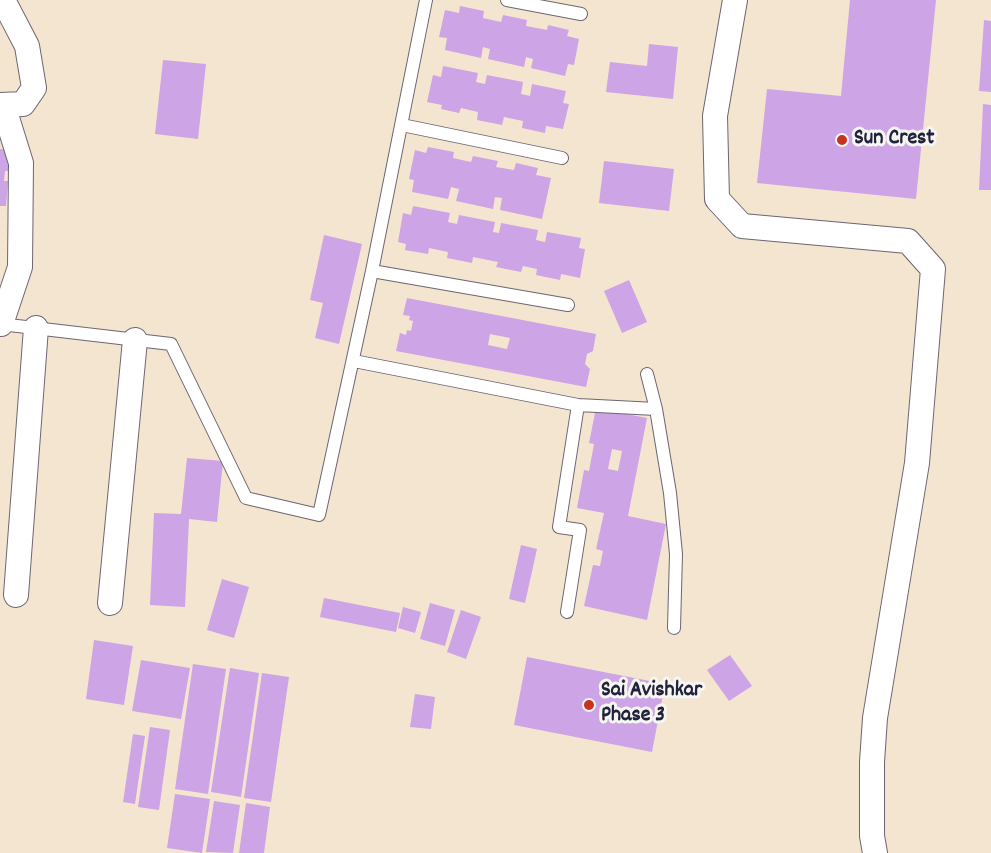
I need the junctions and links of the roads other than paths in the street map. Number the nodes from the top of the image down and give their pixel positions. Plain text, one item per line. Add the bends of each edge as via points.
1 (3, 0) edge
2 (426, 0) edge
3 (507, 0) edge
4 (735, 0) edge
5 (581, 14) dead end
6 (2, 105) edge
7 (402, 125) junction
8 (562, 158) dead end
9 (372, 271) junction
10 (568, 305) dead end
11 (1, 324) edge
12 (36, 328) junction
13 (135, 340) junction
14 (354, 361) junction
15 (647, 374) dead end
16 (578, 405) junction
17 (656, 409) junction
18 (16, 595) dead end
19 (110, 603) dead end
20 (567, 612) dead end
21 (674, 628) dead end
22 (875, 853) edge

1 - 6 street via 27,46 34,88 23,104
2 - 7 lane
3 - 5 lane
4 - 22 street via 715,116 717,199 742,226 908,241 933,269 917,463 875,718
6 - 11 street via 21,163 20,267
7 - 8 lane
7 - 9 lane
9 - 10 lane
9 - 14 lane
11 - 12 lane
12 - 13 lane
12 - 18 street
13 - 14 lane via 171,344 246,498 319,515
13 - 19 street
14 - 16 lane
15 - 17 lane
16 - 17 lane
16 - 20 lane via 559,527 580,531
17 - 21 lane via 676,554

